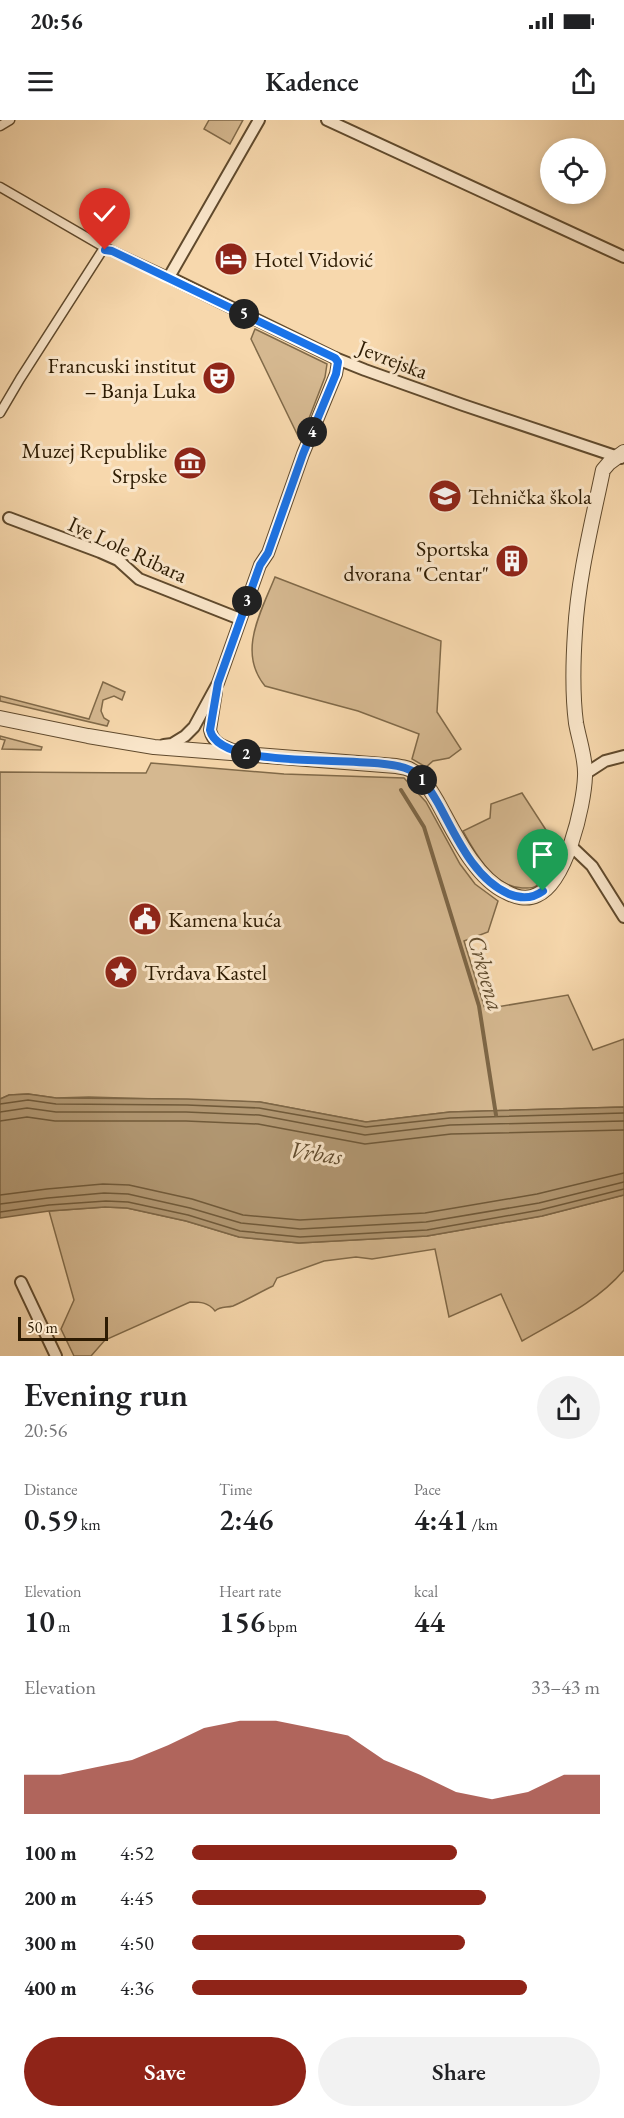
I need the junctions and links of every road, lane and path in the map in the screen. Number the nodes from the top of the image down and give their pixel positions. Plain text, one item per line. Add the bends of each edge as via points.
1 (10, 120) edge
2 (259, 120) edge
3 (327, 120) edge
4 (0, 126) edge
5 (0, 187) edge
6 (108, 249) junction
7 (624, 257) edge
8 (169, 278) junction
9 (335, 358) junction
10 (0, 413) edge
11 (622, 456) edge
12 (4, 516) edge
13 (240, 619) junction
14 (218, 683) junction
15 (0, 718) edge
16 (154, 747) junction
17 (252, 755) junction
18 (624, 756) edge
19 (585, 774) junction
20 (571, 846) junction
21 (624, 917) edge
22 (21, 1282) dead end
23 (56, 1356) edge

1 - 4 street
2 - 8 street
3 - 7 street
5 - 6 street, Jevrejska
6 - 8 street, Jevrejska
6 - 10 street via 102,251
8 - 9 street, Jevrejska
9 - 11 street, Jevrejska via 463,405
9 - 13 street via 336,374
11 - 19 street via 603,470 576,612 573,693
12 - 13 street, Ive Lole Ribara via 100,552 118,560 148,584
13 - 14 street
14 - 16 street via 190,732 172,744
14 - 17 street via 211,736 219,744
15 - 16 street
16 - 17 street
17 - 20 street via 409,769 426,784 474,864 500,890 522,898 543,891
18 - 19 street via 606,761
19 - 20 street via 580,817
20 - 21 street via 592,866
22 - 23 street

